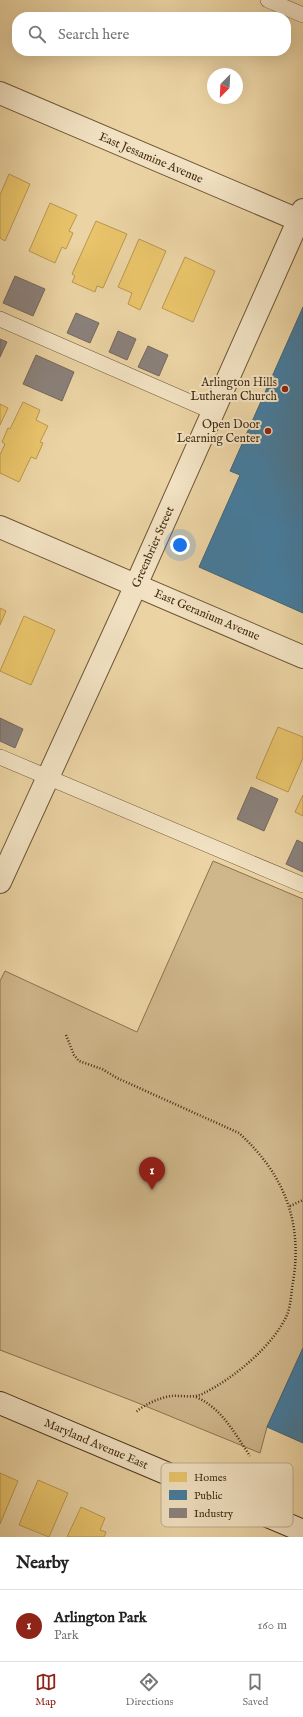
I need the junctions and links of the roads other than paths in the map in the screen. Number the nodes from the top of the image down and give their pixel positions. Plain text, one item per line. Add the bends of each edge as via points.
1 (268, 0) edge
2 (303, 15) edge
3 (0, 93) edge
4 (301, 217) edge
5 (0, 319) edge
6 (213, 412) junction
7 (0, 527) edge
8 (136, 585) junction
9 (303, 657) edge
10 (0, 757) edge
11 (48, 778) junction
12 (0, 882) edge
13 (303, 885) edge
14 (0, 1403) edge
15 (161, 1471) edge
16 (293, 1527) edge
17 (303, 1531) edge

1 - 2 lane
3 - 4 street, East Jessamine Avenue
4 - 6 street, Greenbrier Street
5 - 6 lane
6 - 8 street, Greenbrier Street
7 - 8 street, East Geranium Avenue
8 - 9 street, East Geranium Avenue
8 - 11 street, Greenbrier Street
10 - 11 lane
11 - 12 street, Greenbrier Street
11 - 13 lane
14 - 15 street, Maryland Avenue East
16 - 17 street, Maryland Avenue East

